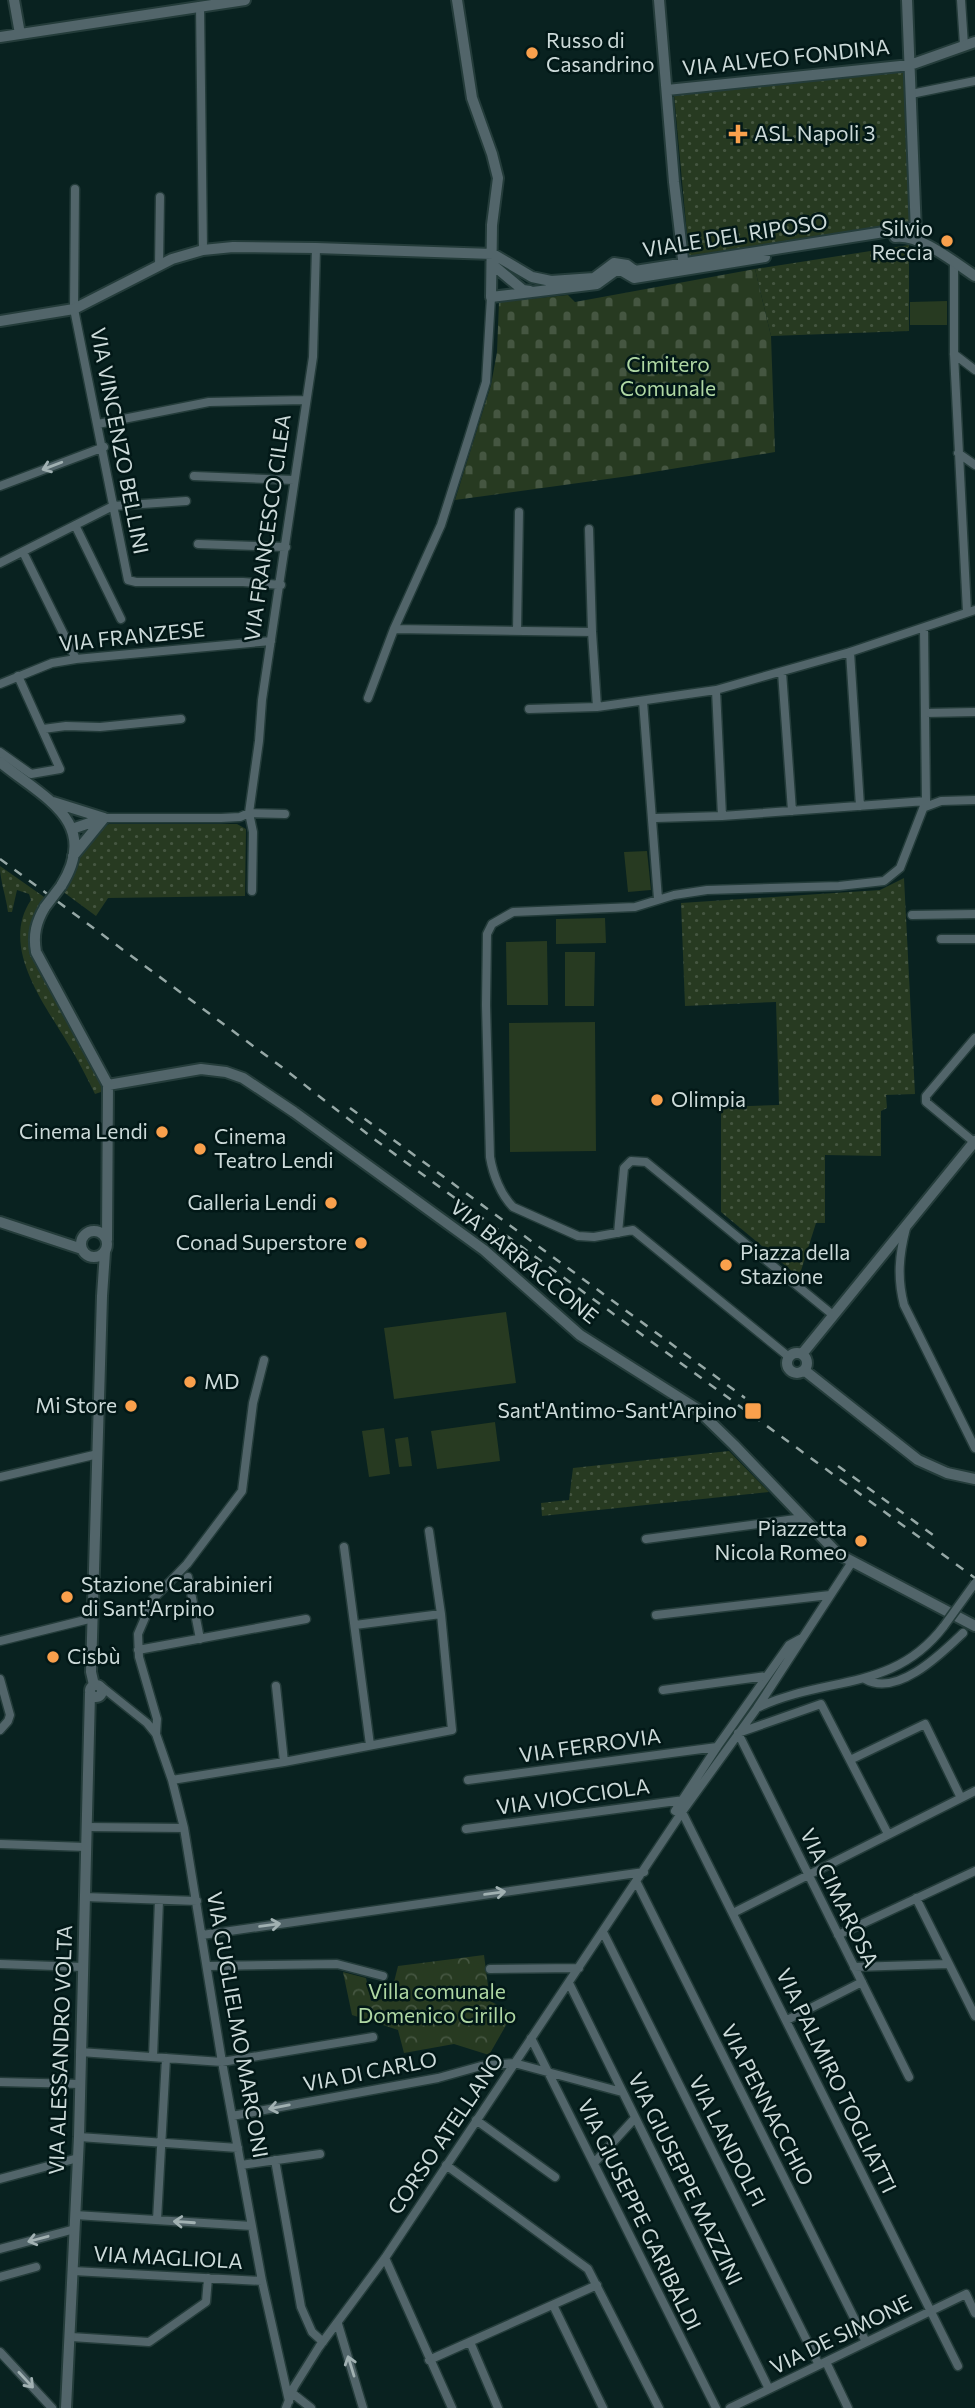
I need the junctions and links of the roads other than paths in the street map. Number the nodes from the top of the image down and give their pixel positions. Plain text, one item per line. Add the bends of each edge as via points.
1 (14, 0) edge
2 (244, 0) edge
3 (457, 0) edge
4 (659, 0) edge
5 (907, 0) edge
6 (961, 0) edge
7 (200, 6) junction
8 (20, 34) junction
9 (0, 37) edge
10 (971, 42) edge
11 (910, 65) junction
12 (975, 81) edge
13 (667, 90) junction
14 (911, 94) junction
15 (75, 189) dead end
16 (160, 197) dead end
17 (916, 227) junction
18 (916, 239) junction
19 (316, 248) junction
20 (203, 250) junction
21 (493, 260) junction
22 (954, 262) junction
23 (159, 266) junction
24 (684, 266) junction
25 (513, 276) junction
26 (975, 276) edge
27 (535, 293) junction
28 (491, 297) junction
29 (74, 309) junction
30 (0, 321) edge
31 (954, 354) junction
32 (975, 370) edge
33 (306, 400) junction
34 (98, 424) junction
35 (103, 447) junction
36 (958, 453) junction
37 (975, 465) edge
38 (194, 476) dead end
39 (294, 480) junction
40 (0, 486) edge
41 (186, 500) dead end
42 (113, 506) junction
43 (519, 512) dead end
44 (75, 526) junction
45 (589, 529) dead end
46 (198, 544) dead end
47 (286, 547) junction
48 (23, 552) junction
49 (0, 563) edge
50 (281, 585) junction
51 (971, 611) edge
52 (121, 619) dead end
53 (394, 629) junction
54 (924, 629) junction
55 (517, 631) junction
56 (592, 632) junction
57 (271, 640) junction
58 (850, 652) junction
59 (76, 659) junction
60 (782, 672) junction
61 (18, 676) junction
62 (0, 684) edge
63 (716, 690) junction
64 (368, 698) dead end
65 (643, 701) junction
66 (597, 707) junction
67 (529, 709) dead end
68 (975, 712) edge
69 (925, 713) junction
70 (181, 719) dead end
71 (43, 729) junction
72 (0, 752) edge
73 (0, 762) edge
74 (975, 800) edge
75 (53, 802) junction
76 (926, 804) junction
77 (860, 806) junction
78 (792, 811) junction
79 (249, 813) junction
80 (285, 814) dead end
81 (722, 816) junction
82 (104, 818) junction
83 (656, 818) dead end
84 (70, 825) junction
85 (73, 856) junction
86 (252, 891) dead end
87 (659, 899) junction
88 (975, 914) edge
89 (912, 915) dead end
90 (941, 939) dead end
91 (975, 939) edge
92 (975, 1038) edge
93 (108, 1085) junction
94 (974, 1142) edge
95 (107, 1209) junction
96 (0, 1222) edge
97 (907, 1225) junction
98 (94, 1231) junction
99 (618, 1233) junction
100 (82, 1243) junction
101 (106, 1246) junction
102 (92, 1257) junction
103 (102, 1296) junction
104 (833, 1315) junction
105 (802, 1354) junction
106 (789, 1357) junction
107 (264, 1360) dead end
108 (804, 1370) junction
109 (975, 1448) edge
110 (97, 1454) junction
111 (0, 1477) edge
112 (975, 1479) edge
113 (803, 1518) junction
114 (429, 1531) dead end
115 (646, 1539) dead end
116 (344, 1547) dead end
117 (852, 1562) junction
118 (188, 1577) dead end
119 (975, 1583) edge
120 (830, 1595) junction
121 (441, 1614) junction
122 (656, 1615) dead end
123 (93, 1618) junction
124 (306, 1619) dead end
125 (355, 1625) junction
126 (975, 1626) edge
127 (963, 1633) dead end
128 (802, 1638) junction
129 (200, 1639) junction
130 (0, 1641) edge
131 (138, 1650) junction
132 (767, 1676) junction
133 (864, 1678) junction
134 (0, 1679) edge
135 (276, 1686) dead end
136 (663, 1690) dead end
137 (100, 1691) junction
138 (757, 1708) junction
139 (0, 1730) edge
140 (738, 1733) junction
141 (156, 1734) junction
142 (370, 1745) junction
143 (717, 1746) junction
144 (850, 1760) junction
145 (284, 1762) junction
146 (172, 1780) junction
147 (468, 1780) dead end
148 (975, 1791) edge
149 (961, 1798) junction
150 (684, 1800) junction
151 (682, 1812) junction
152 (86, 1827) junction
153 (184, 1828) junction
154 (466, 1829) dead end
155 (888, 1835) junction
156 (0, 1844) edge
157 (86, 1847) junction
158 (975, 1871) edge
159 (644, 1872) junction
160 (808, 1875) junction
161 (637, 1882) junction
162 (84, 1897) junction
163 (916, 1898) junction
164 (159, 1900) junction
165 (197, 1901) junction
166 (733, 1913) junction
167 (603, 1933) junction
168 (202, 1935) junction
169 (838, 1935) junction
170 (0, 1964) edge
171 (949, 1964) junction
172 (208, 1966) junction
173 (83, 1967) junction
174 (854, 1967) junction
175 (579, 1968) junction
176 (490, 1969) dead end
177 (383, 1976) dead end
178 (862, 1982) junction
179 (569, 1983) junction
180 (975, 2016) edge
181 (787, 2020) junction
182 (373, 2037) dead end
183 (531, 2038) junction
184 (80, 2052) junction
185 (153, 2057) junction
186 (166, 2058) junction
187 (222, 2062) junction
188 (514, 2063) junction
189 (549, 2073) junction
190 (909, 2077) dead end
191 (0, 2082) edge
192 (80, 2084) junction
193 (622, 2092) junction
194 (232, 2116) junction
195 (635, 2118) junction
196 (476, 2120) junction
197 (79, 2137) junction
198 (160, 2142) junction
199 (238, 2148) junction
200 (320, 2154) dead end
201 (78, 2158) junction
202 (275, 2160) junction
203 (594, 2163) junction
204 (241, 2165) junction
205 (446, 2165) junction
206 (555, 2177) dead end
207 (0, 2179) edge
208 (75, 2215) junction
209 (157, 2220) junction
210 (252, 2226) junction
211 (75, 2229) junction
212 (0, 2249) edge
213 (385, 2259) junction
214 (36, 2267) dead end
215 (73, 2270) junction
216 (0, 2277) edge
217 (208, 2278) junction
218 (262, 2281) junction
219 (597, 2285) junction
220 (553, 2305) junction
221 (930, 2311) junction
222 (975, 2313) edge
223 (338, 2324) junction
224 (71, 2337) junction
225 (323, 2342) junction
226 (470, 2342) junction
227 (866, 2342) junction
228 (0, 2352) edge
229 (429, 2360) junction
230 (823, 2363) junction
231 (958, 2366) dead end
232 (301, 2376) junction
233 (284, 2381) junction
234 (769, 2389) junction
235 (289, 2401) edge
236 (750, 2404) edge
237 (52, 2408) edge
238 (66, 2408) edge
239 (311, 2408) edge
240 (363, 2408) edge
241 (452, 2408) edge
242 (498, 2408) edge
243 (603, 2408) edge
244 (659, 2408) edge
245 (716, 2408) edge
246 (730, 2408) edge
247 (848, 2408) edge

1 - 8 street
2 - 7 street
3 - 21 street via 472,98 498,178
4 - 13 street
5 - 11 street
6 - 10 street
7 - 8 street
7 - 20 street
8 - 9 street
10 - 11 street, VIA ALVEO FONDINA
11 - 13 street, VIA ALVEO FONDINA
11 - 14 street
12 - 14 street
13 - 24 street
14 - 17 street
15 - 29 street, VIA VINCENZO BELLINI
16 - 23 street
17 - 18 street
17 - 24 street, VIALE DEL RIPOSO
18 - 22 street
18 - 24 street, VIALE DEL RIPOSO via 905,235
19 - 20 street
19 - 21 street
19 - 33 street, VIA FRANCESCO CILEA via 313,357
20 - 23 street
21 - 25 street
21 - 28 street
22 - 26 street
22 - 31 street
23 - 29 street
24 - 25 street, VIALE DEL RIPOSO via 635,271 614,263 594,278 551,281 526,274 516,275 514,280
24 - 27 street, VIALE DEL RIPOSO via 634,278 615,271 597,284
25 - 27 street via 523,289
25 - 28 street, VIALE DEL RIPOSO
27 - 28 street, VIALE DEL RIPOSO
28 - 53 street via 486,382 440,525
29 - 30 street
29 - 34 street, VIA VINCENZO BELLINI
31 - 32 street
31 - 36 street
33 - 34 street via 209,402
33 - 39 street, VIA FRANCESCO CILEA
34 - 35 street, VIA VINCENZO BELLINI
35 -> 40 street
35 - 42 street, VIA VINCENZO BELLINI
36 - 37 street
36 - 51 street
38 - 39 street
39 - 47 street, VIA FRANCESCO CILEA
41 - 42 street
42 - 44 street
42 - 50 street, VIA VINCENZO BELLINI via 128,580
43 - 55 street
44 - 48 street
44 - 52 street
45 - 56 street
46 - 47 street
47 - 50 street, VIA FRANCESCO CILEA
48 - 49 street
48 - 59 street
50 - 57 street, VIA FRANCESCO CILEA
51 - 54 street
53 - 55 street
53 - 64 street
54 - 58 street
54 - 69 street
55 - 56 street
56 - 66 street
57 - 59 street, VIA FRANZESE
57 - 79 street, VIA FRANCESCO CILEA
58 - 60 street
58 - 77 street
59 - 61 street, VIA FRANZESE
60 - 63 street
60 - 78 street
61 - 62 street, VIA FRANZESE
61 - 71 street
63 - 65 street
63 - 81 street
65 - 66 street
65 - 87 street
66 - 67 street
68 - 69 street
69 - 76 street
70 - 71 street
71 - 72 street via 60,769 31,774
73 - 75 street
74 - 76 street
75 - 82 street
75 - 84 street
76 - 77 street
76 - 87 street via 900,868 884,881 708,890
77 - 78 street
78 - 81 street
79 - 80 street
79 - 82 street via 230,818
79 - 86 street, VIA FRANCESCO CILEA
81 - 83 street
82 - 84 street
82 - 85 street
84 - 85 street
85 - 93 street, bridge via 37,924 34,942
87 - 99 street via 635,907 513,912 492,924 487,934 490,1157 500,1186 513,1207 566,1232 594,1237
88 - 89 street
90 - 91 street
92 - 94 street via 926,1096 926,1102
93 - 95 street, VIA ALESSANDRO VOLTA
93 - 113 street, VIA BARRACCONE via 201,1069 243,1078 484,1250 580,1335 696,1409
94 - 97 street
95 - 98 street
95 - 101 street, VIA ALESSANDRO VOLTA
96 - 100 street
97 - 104 street
97 - 109 street via 899,1256 904,1305
98 - 100 street
98 - 101 street via 102,1233
99 - 104 street via 624,1168 631,1161 646,1162
99 - 106 street via 633,1230
100 - 102 street
101 - 102 street via 99,1257
101 - 103 street, VIA ALESSANDRO VOLTA
102 - 103 street, VIA ALESSANDRO VOLTA
103 - 110 street, VIA ALESSANDRO VOLTA
104 - 105 street
105 - 106 street
105 - 108 street via 807,1361
106 - 108 street via 790,1369
107 - 131 street via 253,1403 242,1490 187,1564 153,1599 138,1634
108 - 112 street via 918,1460
110 - 111 street
110 - 123 street, VIA ALESSANDRO VOLTA
113 - 115 street
113 - 117 street, VIA BARRACCONE
114 - 121 street
116 - 125 street
117 - 120 street
117 - 126 street, VIA BARRACCONE
118 - 129 street
119 - 133 street, bridge via 922,1650 886,1672
120 - 122 street
120 - 128 street
121 - 125 street
121 - 142 street via 452,1730
123 - 130 street
123 - 137 street, VIA ALESSANDRO VOLTA via 91,1672
124 - 129 street
125 - 142 street
127 - 133 street via 933,1661 904,1678 879,1684
128 - 132 street via 789,1645
128 - 138 street, CORSO ATELLANO
129 - 131 street
131 - 141 street via 157,1719
132 - 136 street
132 - 143 street
133 - 138 street via 804,1690
134 - 139 street via 10,1715
135 - 145 street
137 - 141 street, VIA GUGLIELMO MARCONI
137 - 152 street, VIA ALESSANDRO VOLTA
138 - 140 street, CORSO ATELLANO
140 - 144 street via 821,1704
140 - 151 street, CORSO ATELLANO
140 - 160 street, VIA CIMAROSA
141 - 146 street, VIA GUGLIELMO MARCONI
142 - 145 street
143 - 147 street, VIA FERROVIA
143 - 150 street
144 - 149 street via 925,1724
144 - 155 street
145 - 146 street
146 - 153 street, VIA GUGLIELMO MARCONI
148 - 149 street
149 - 155 street
150 - 151 street via 676,1811
150 - 154 street, VIA VIOCCIOLA
151 - 159 street, CORSO ATELLANO
151 - 166 street, VIA PALMIRO TOGLIATTI
152 - 153 street
152 - 157 street, VIA ALESSANDRO VOLTA
153 - 165 street, VIA GUGLIELMO MARCONI
155 - 160 street
156 - 157 street
157 - 162 street, VIA ALESSANDRO VOLTA
158 - 163 street
159 - 161 street, CORSO ATELLANO
168 -> 159 street
160 - 166 street
160 - 169 street, VIA CIMAROSA
161 - 167 street, CORSO ATELLANO
161 - 227 street, VIA PENNACCHIO
162 - 164 street
162 - 173 street, VIA ALESSANDRO VOLTA
163 - 169 street
163 - 171 street
164 - 165 street
164 - 185 street
165 - 168 street, VIA GUGLIELMO MARCONI
166 - 181 street, VIA PALMIRO TOGLIATTI
167 - 175 street, CORSO ATELLANO
167 - 230 street, VIA LANDOLFI
168 - 172 street, VIA GUGLIELMO MARCONI
169 - 174 street, VIA CIMAROSA
170 - 173 street
171 - 174 street
171 - 180 street
172 - 177 street via 337,1964
172 - 187 street, VIA GUGLIELMO MARCONI
173 - 184 street, VIA ALESSANDRO VOLTA
174 - 178 street, VIA CIMAROSA
175 - 176 street
175 - 179 street, CORSO ATELLANO
178 - 181 street
178 - 190 street, VIA CIMAROSA
179 - 183 street, CORSO ATELLANO
179 - 193 street, VIA GIUSEPPE MAZZINI
181 - 221 street, VIA PALMIRO TOGLIATTI
182 - 187 street
183 - 188 street, CORSO ATELLANO
183 - 189 street, VIA GIUSEPPE GARIBALDI
184 - 185 street
184 - 192 street, VIA ALESSANDRO VOLTA
185 - 186 street
186 - 187 street
186 - 198 street
187 - 194 street, VIA GUGLIELMO MARCONI
188 - 189 street
188 -> 194 street, VIA DI CARLO
188 - 196 street, CORSO ATELLANO
189 - 193 street
189 - 203 street, VIA GIUSEPPE GARIBALDI
191 - 192 street
192 - 197 street, VIA ALESSANDRO VOLTA
193 - 195 street, VIA GIUSEPPE MAZZINI
194 - 199 street, VIA GUGLIELMO MARCONI
195 - 203 street
195 - 234 street, VIA GIUSEPPE MAZZINI
196 - 205 street, CORSO ATELLANO
196 - 206 street
197 - 198 street
197 - 201 street, VIA ALESSANDRO VOLTA
198 - 199 street
198 - 209 street
199 - 204 street, VIA GUGLIELMO MARCONI
200 - 202 street
201 - 207 street
201 - 208 street, VIA ALESSANDRO VOLTA
202 - 204 street
202 - 225 street via 301,2307 312,2332
203 - 245 street, VIA GIUSEPPE GARIBALDI
204 - 210 street, VIA GUGLIELMO MARCONI
205 - 213 street, CORSO ATELLANO
205 - 219 street via 588,2269
208 - 209 street
208 - 211 street, VIA ALESSANDRO VOLTA
210 -> 209 street
210 - 218 street, VIA GUGLIELMO MARCONI
211 -> 212 street
211 - 215 street, VIA ALESSANDRO VOLTA
213 - 223 street, CORSO ATELLANO
213 - 229 street
214 - 216 street
215 - 217 street, VIA MAGLIOLA
215 - 224 street, VIA ALESSANDRO VOLTA
217 - 218 street, VIA MAGLIOLA
217 - 224 street via 206,2302 149,2342
218 - 233 street, VIA GUGLIELMO MARCONI
219 - 220 street
219 - 244 street
220 - 226 street
220 - 243 street
221 - 222 street, VIA DE SIMONE via 966,2294
221 - 227 street, VIA DE SIMONE
221 - 231 street, VIA PALMIRO TOGLIATTI
223 - 225 street, CORSO ATELLANO
240 -> 223 street
224 - 238 street, VIA ALESSANDRO VOLTA
225 - 232 street, CORSO ATELLANO
226 - 229 street
226 - 242 street
227 - 230 street, VIA DE SIMONE
228 -> 237 street
229 - 241 street
230 - 234 street, VIA DE SIMONE
230 - 247 street, VIA LANDOLFI
232 - 233 street
232 - 235 street, CORSO ATELLANO
233 - 235 street, VIA GUGLIELMO MARCONI
234 - 236 street, VIA DE SIMONE
235 - 239 street
236 - 246 street, VIA DE SIMONE

